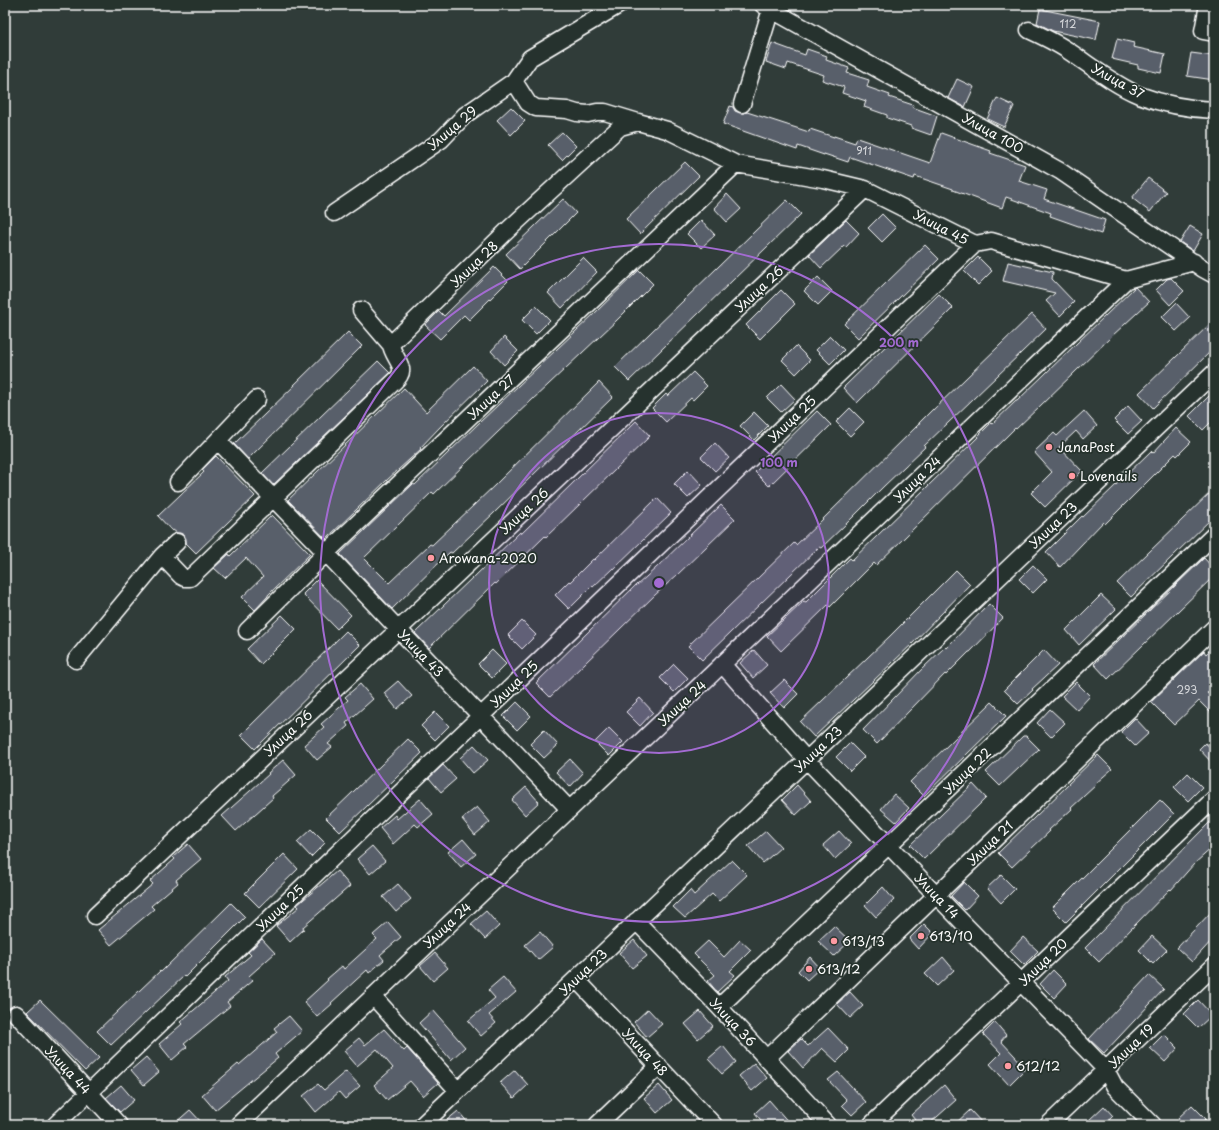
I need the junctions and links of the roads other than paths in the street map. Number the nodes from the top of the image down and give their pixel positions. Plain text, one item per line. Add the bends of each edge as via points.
1 (619, 5) edge
2 (1208, 5) edge
3 (767, 7) edge
4 (1029, 30) dead end
5 (1214, 33) edge
6 (514, 81) junction
7 (742, 104) dead end
8 (1214, 110) edge
9 (638, 122) junction
10 (736, 164) junction
11 (865, 189) junction
12 (334, 213) dead end
13 (975, 244) junction
14 (1194, 262) junction
15 (1214, 275) edge
16 (1126, 280) junction
17 (361, 310) dead end
18 (391, 345) junction
19 (1214, 373) edge
20 (257, 399) dead end
21 (218, 440) junction
22 (178, 482) dead end
23 (272, 498) junction
24 (1214, 536) edge
25 (177, 542) dead end
26 (326, 552) junction
27 (162, 556) junction
28 (1214, 628) edge
29 (398, 629) junction
30 (247, 631) dead end
31 (76, 660) dead end
32 (722, 664) junction
33 (481, 716) junction
34 (806, 759) junction
35 (1214, 799) edge
36 (569, 809) junction
37 (889, 846) junction
38 (936, 895) junction
39 (95, 916) dead end
40 (636, 921) junction
41 (1214, 966) edge
42 (576, 979) junction
43 (1020, 983) junction
44 (373, 996) junction
45 (719, 1007) junction
46 (16, 1014) dead end
47 (767, 1058) junction
48 (659, 1066) junction
49 (1106, 1070) junction
50 (458, 1091) junction
51 (89, 1093) junction
52 (55, 1125) edge
53 (119, 1125) edge
54 (238, 1125) edge
55 (422, 1125) edge
56 (597, 1125) edge
57 (714, 1125) edge
58 (828, 1125) edge
59 (871, 1125) edge
60 (1048, 1125) edge
61 (1153, 1125) edge

1 - 6 street via 530,58
2 - 5 street via 1203,31
3 - 7 street
3 - 14 street, Улица 100 via 1060,171
4 - 8 street, Улица 37 via 1066,49 1098,72 1139,95 1196,109
6 - 9 street via 528,103 536,108 588,114 605,112
6 - 12 street, Улица 29 via 464,115 441,140
9 - 10 street via 667,130
9 - 18 street, Улица 28 via 620,127
10 - 11 street, Улица 45
10 - 26 street, Улица 27
11 - 13 street, Улица 45
11 - 29 street, Улица 26
13 - 16 street, Улица 45 via 991,242
13 - 33 street, Улица 25
14 - 15 street, Улица 100
14 - 16 street
16 - 32 street, Улица 24
17 - 18 street
18 - 23 street via 401,369 400,375
19 - 34 street, Улица 23
20 - 21 street
21 - 22 street
21 - 23 street, Улица 43
23 - 26 street, Улица 43
23 - 27 street via 190,578 181,576
24 - 37 street, Улица 22
25 - 27 street
26 - 29 street, Улица 43
26 - 30 street, Улица 27
27 - 31 street
28 - 38 street, Улица 21
29 - 33 street, Улица 43
29 - 39 street, Улица 26
32 - 34 street, Улица 14
32 - 36 street, Улица 24
33 - 36 street, Улица 43
33 - 51 street, Улица 25
34 - 37 street, Улица 14
34 - 40 street, Улица 23
35 - 43 street, Улица 20
36 - 44 street, Улица 24
37 - 38 street, Улица 14
37 - 45 street, Улица 22
38 - 43 street, Улица 14
38 - 47 street, Улица 21
40 - 42 street, Улица 23
40 - 45 street, Улица 36
41 - 49 street, Улица 19
42 - 48 street, Улица 48
42 - 50 street, Улица 23
43 - 49 street, Улица 14
43 - 59 street, Улица 20
44 - 50 street
44 - 54 street, Улица 24
45 - 47 street, Улица 36
46 - 51 street, Улица 44
47 - 58 street, Улица 36
48 - 56 street
48 - 57 street, Улица 48
49 - 60 street, Улица 19
49 - 61 street, Улица 14 via 1115,1087
50 - 55 street, Улица 23
51 - 52 street, Улица 25
51 - 53 street, Улица 44

